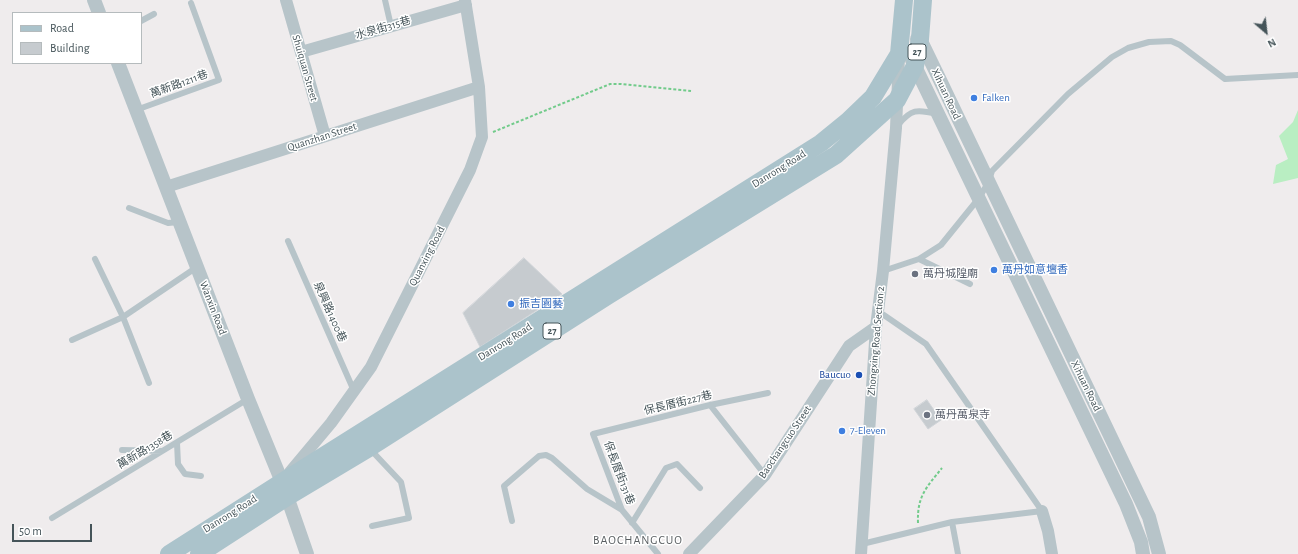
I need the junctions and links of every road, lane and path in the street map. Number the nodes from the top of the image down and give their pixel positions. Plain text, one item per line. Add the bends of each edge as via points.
1 (94, 0) edge
2 (286, 0) edge
3 (385, 0) edge
4 (904, 0) edge
5 (923, 0) edge
6 (465, 2) edge
7 (191, 3) dead end
8 (99, 12) edge
9 (154, 14) dead end
10 (142, 20) edge
11 (391, 26) junction
12 (920, 39) junction
13 (900, 45) junction
14 (301, 52) junction
15 (118, 64) edge
16 (915, 66) junction
17 (1298, 75) edge
18 (479, 87) junction
19 (691, 91) dead end
20 (898, 100) junction
21 (136, 110) junction
22 (938, 115) junction
23 (896, 128) junction
24 (325, 136) junction
25 (482, 137) junction
26 (988, 183) junction
27 (166, 187) junction
28 (979, 198) junction
29 (129, 208) dead end
30 (180, 222) junction
31 (288, 241) dead end
32 (95, 259) dead end
33 (919, 259) junction
34 (197, 267) junction
35 (882, 271) junction
36 (970, 284) dead end
37 (604, 288) junction
38 (878, 311) junction
39 (123, 317) junction
40 (876, 327) junction
41 (72, 340) dead end
42 (149, 384) dead end
43 (354, 391) junction
44 (768, 393) dead end
45 (248, 399) junction
46 (710, 405) junction
47 (593, 434) joint
48 (177, 442) junction
49 (369, 448) junction
50 (122, 450) dead end
51 (162, 451) junction
52 (942, 468) dead end
53 (765, 475) junction
54 (201, 476) dead end
55 (700, 488) dead end
56 (284, 489) junction
57 (622, 510) junction
58 (1042, 511) junction
59 (52, 518) dead end
60 (512, 521) dead end
61 (952, 522) junction
62 (632, 523) junction
63 (372, 526) dead end
64 (919, 530) junction
65 (861, 549) edge
66 (169, 554) edge
67 (199, 554) edge
68 (307, 554) edge
69 (658, 554) edge
70 (689, 554) edge
71 (958, 554) edge
72 (1052, 554) edge
73 (1143, 554) edge
74 (1159, 554) edge

1 - 8 street
2 - 14 street, Shuiquan Street
3 - 11 lane
4 - 13 main road, Zhongxing Road Section 2 / 27
5 - 12 main road, Zhongxing Road Section 2 / 27
6 - 11 street, 水泉街315巷
6 - 18 street, Quanxing Road
7 - 21 lane, 萬新路1211巷 via 219,80
9 - 10 lane
11 - 14 street, 水泉街315巷
12 - 13 street
12 - 16 main road, Zhongxing Road Section 2 / 27
12 - 26 street, Xihuan Road
13 - 16 street, Xihuan Road
13 - 20 street, Zhongxing Road Section 2
13 - 37 main road, Danrong Road / 27 via 873,97 848,121 821,143
14 - 24 street, Shuiquan Street
15 - 21 street, Wanxin Road
16 - 20 main road, Zhongxing Road Section 2 / 27
16 - 22 street, Xihuan Road
17 - 26 lane via 1224,79 1171,41 1149,42 1128,48 1112,57 1068,94 992,171
18 - 24 street, Quanzhan Street
18 - 25 street, Quanxing Road
19 - 25 path via 610,84
20 - 23 street, Zhongxing Road Section 2
20 - 37 main road, Danrong Road / 27 via 836,155
21 - 27 street, Wanxin Road
22 - 23 lane via 923,111 911,112
22 - 28 street, Xihuan Road
23 - 35 street, Zhongxing Road Section 2
24 - 27 street, Quanzhan Street
25 - 43 street, Quanxing Road via 470,170 371,367
26 - 28 lane
26 - 74 street, Xihuan Road via 1149,516
27 - 30 street, Wanxin Road
28 - 33 lane via 941,245
28 - 73 street, Xihuan Road via 1126,504
29 - 30 lane via 168,223
30 - 34 street, Wanxin Road
31 - 43 lane, 泉興路1400巷
32 - 39 lane
33 - 35 lane
33 - 36 lane
34 - 39 lane
34 - 45 street, Wanxin Road
35 - 38 street, Zhongxing Road Section 2
37 - 49 main road, Danrong Road / 27
37 - 56 main road, Danrong Road / 27
38 - 40 street, Zhongxing Road Section 2
38 - 58 lane via 926,344
39 - 41 lane
39 - 42 lane
40 - 53 street, Baochangcuo Street via 849,346
40 - 65 street, Zhongxing Road Section 2
43 - 56 street, Quanxing Road
44 - 46 lane, 保長厝街227巷
45 - 48 lane, 萬新路1358巷
45 - 56 street, Wanxin Road
46 - 47 lane, 保長厝街227巷
46 - 53 lane
47 - 57 lane, 保長厝街131巷
48 - 51 lane, 萬新路1358巷
48 - 54 lane via 178,464 185,474
49 - 56 main road, Danrong Road / 27
49 - 63 lane via 401,482 409,518
50 - 51 lane
51 - 59 lane, 萬新路1358巷
52 - 64 path via 924,491 918,509
53 - 70 street, Baochangcuo Street
55 - 62 lane via 677,464 666,468
56 - 66 main road, Danrong Road / 27
56 - 67 main road, Danrong Road / 27
56 - 68 street, Wanxin Road
57 - 60 lane via 587,489 552,458 540,456 504,486
57 - 62 lane, 保長厝街131巷
58 - 61 lane
58 - 72 street
61 - 64 lane
61 - 71 lane
62 - 69 lane, 保長厝街131巷
64 - 65 lane

